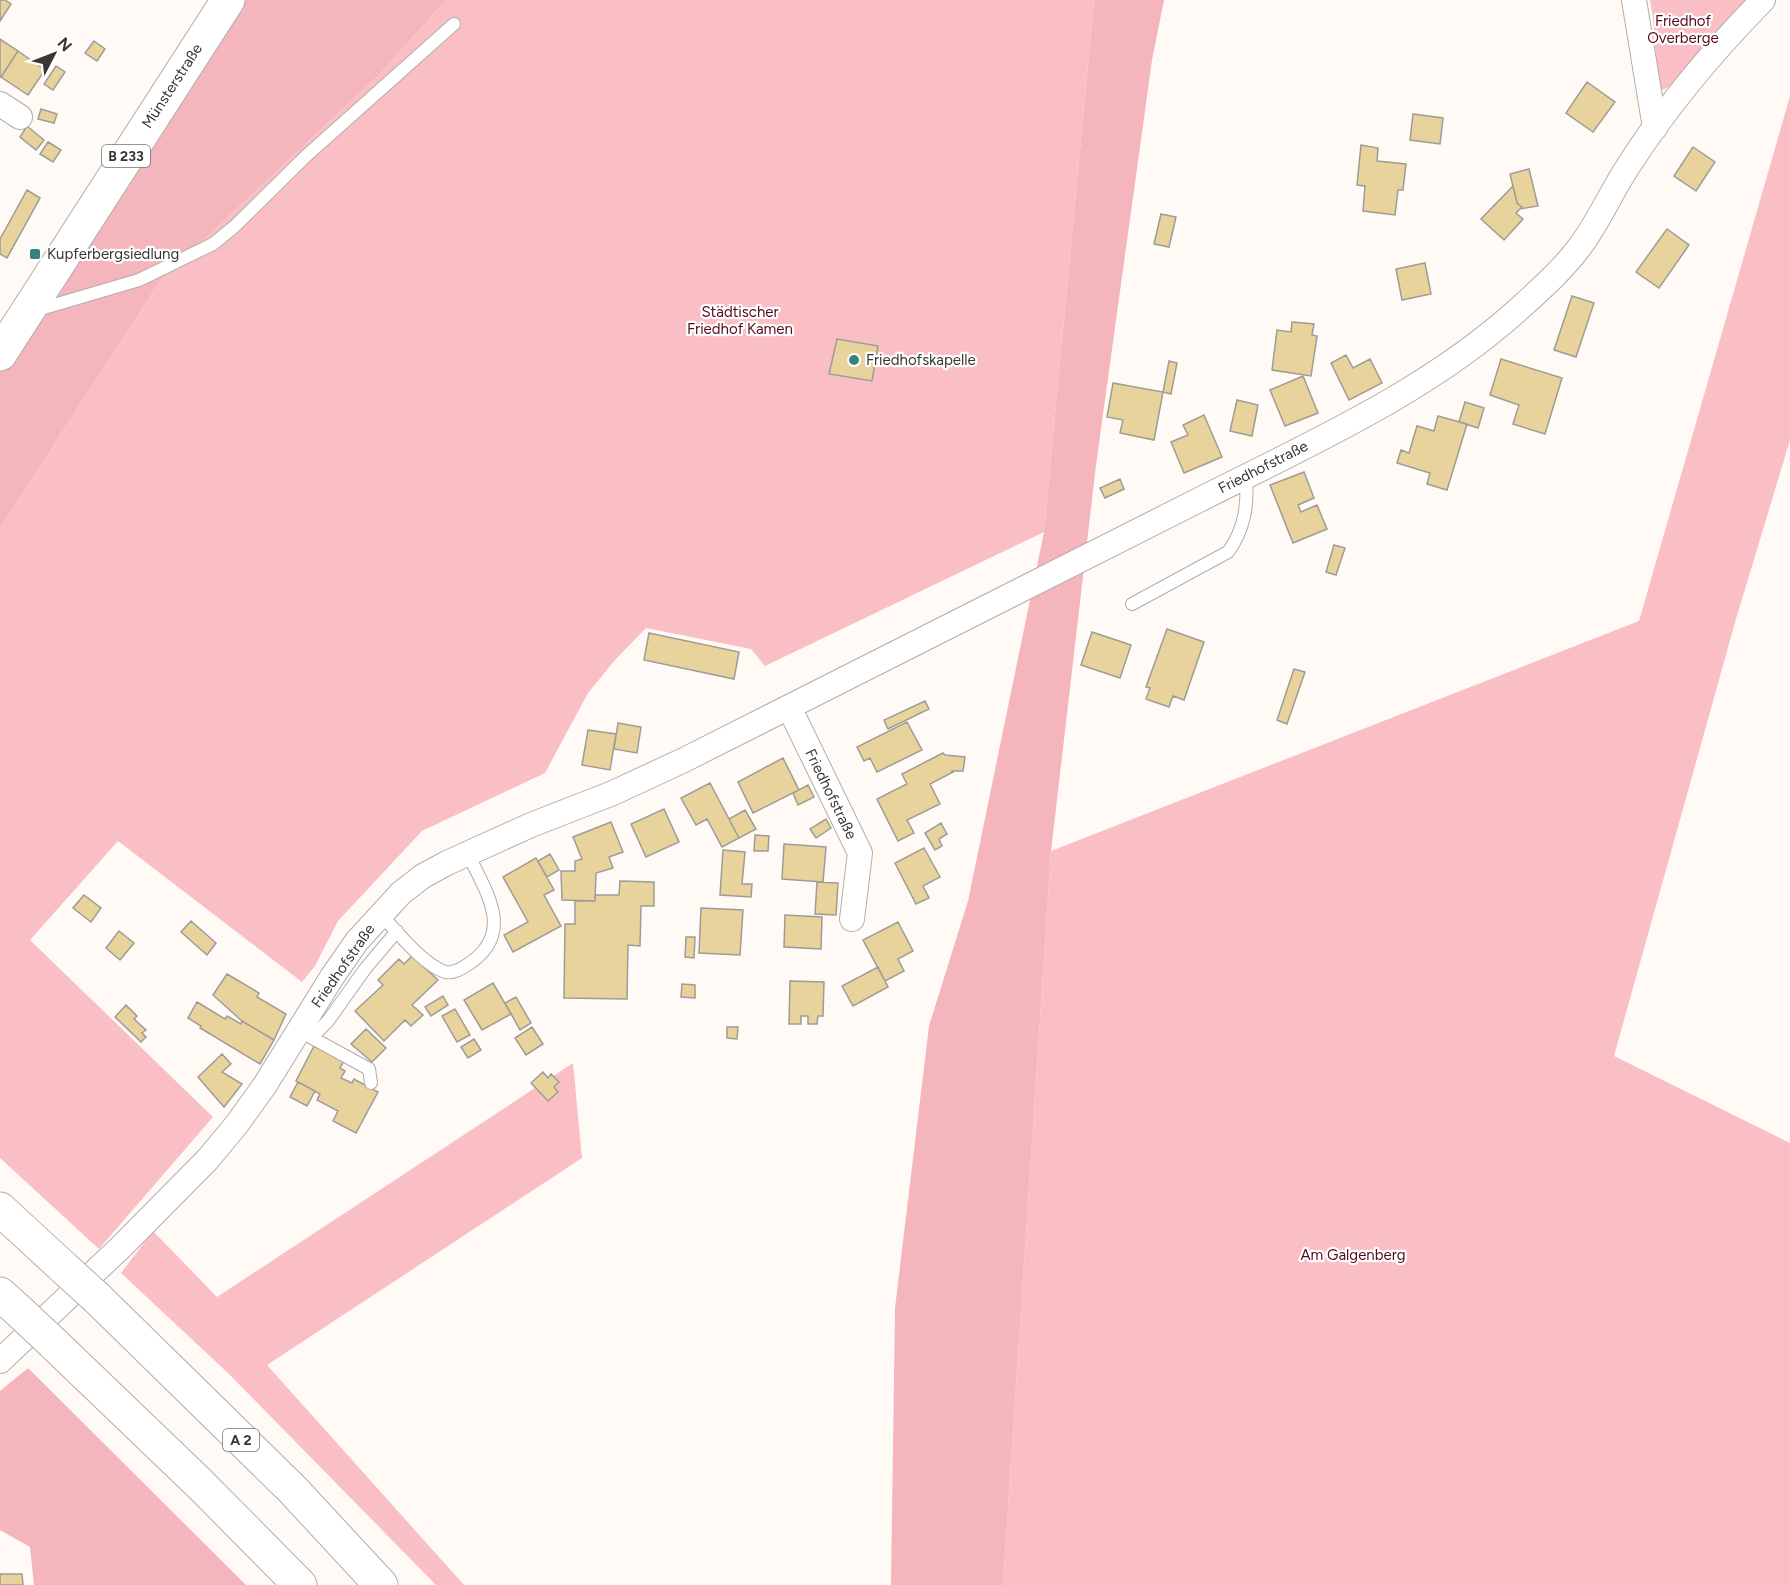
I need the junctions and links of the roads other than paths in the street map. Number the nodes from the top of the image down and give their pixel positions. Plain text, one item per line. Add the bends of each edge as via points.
1 (228, 0) edge
2 (1634, 0) edge
3 (1763, 0) edge
4 (454, 24) dead end
5 (0, 104) edge
6 (20, 117) dead end
7 (1655, 128) junction
8 (26, 314) junction
9 (0, 354) edge
10 (1246, 476) junction
11 (1132, 604) dead end
12 (789, 707) junction
13 (468, 854) junction
14 (380, 914) junction
15 (852, 919) dead end
16 (397, 931) junction
17 (305, 1034) junction
18 (371, 1083) dead end
19 (0, 1209) edge
20 (10, 1303) edge
21 (0, 1361) edge
22 (300, 1585) edge
23 (381, 1585) edge

1 - 8 main road, Münsterstraße / B 233
2 - 7 street
3 - 7 street, Friedhofstraße
4 - 8 lane via 213,244 139,279
5 - 6 street
7 - 10 street, Friedhofstraße via 1579,249 1520,308 1433,375
8 - 9 main road, Münsterstraße / B 233
10 - 11 lane via 1248,502 1238,538 1228,552
10 - 12 street, Friedhofstraße
12 - 13 street, Friedhofstraße via 613,793
12 - 15 street, Friedhofstraße via 860,854
13 - 14 street, Friedhofstraße via 423,876
13 - 16 lane via 495,922 484,952 465,967 451,973 442,971
14 - 16 lane
14 - 17 street, Friedhofstraße via 332,977
16 - 17 lane via 328,1022
17 - 18 lane via 369,1069
17 - 21 street, Friedhofstraße via 208,1159
19 - 23 main road, A 2, bridge via 293,1490
20 - 22 main road, bridge

